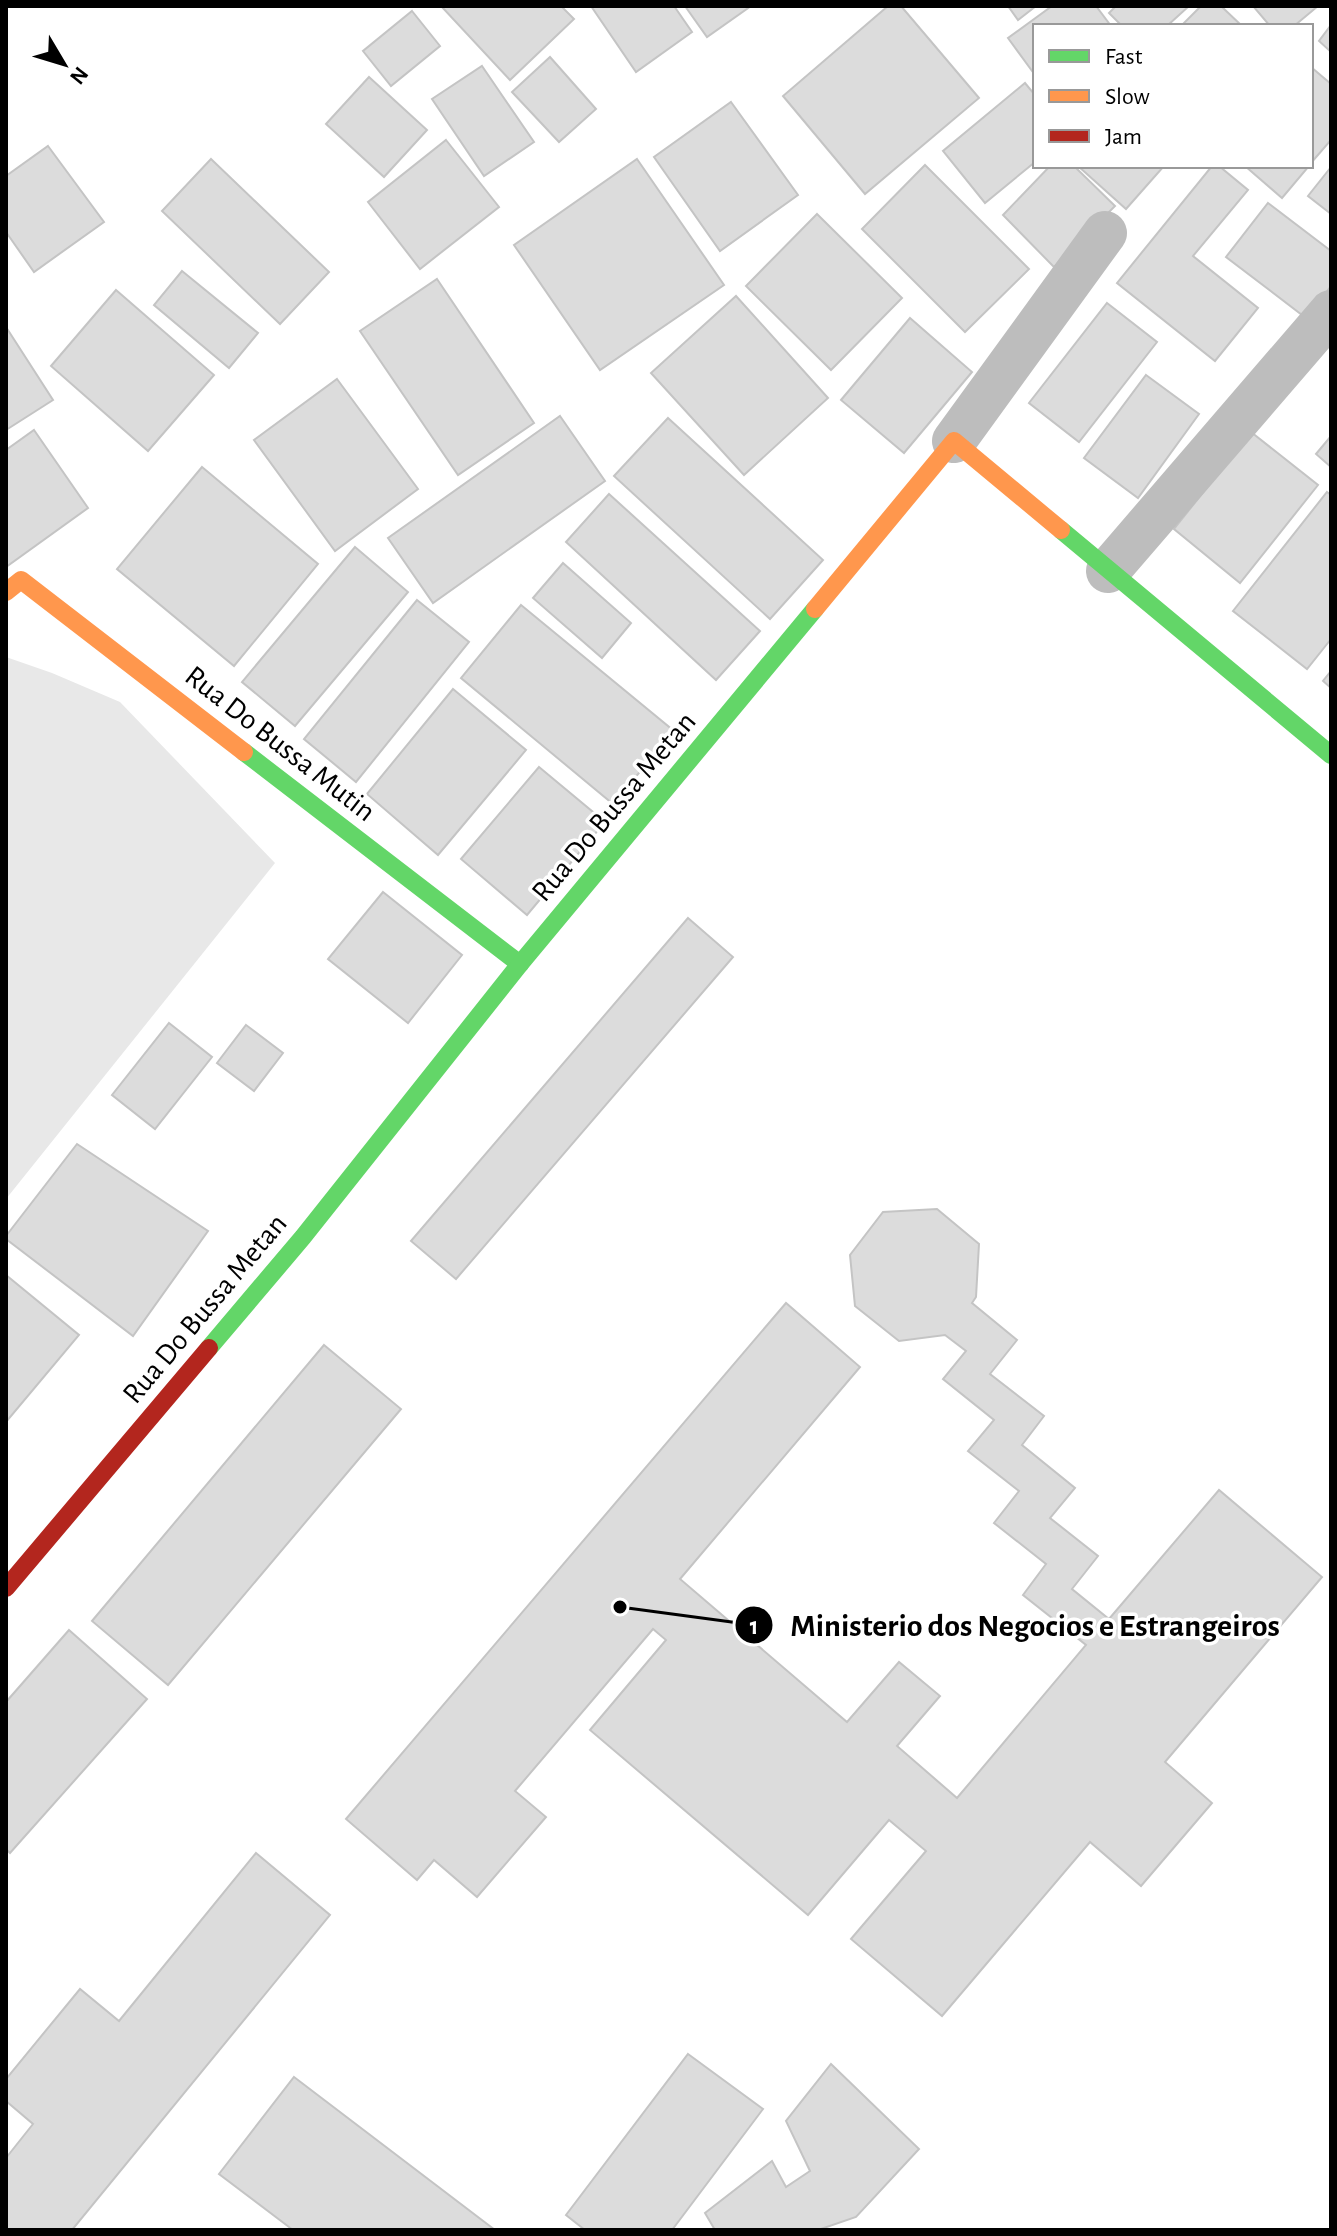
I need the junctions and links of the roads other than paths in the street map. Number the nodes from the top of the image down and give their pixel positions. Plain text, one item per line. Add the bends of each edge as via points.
1 (1105, 233) dead end
2 (1331, 312) edge
3 (954, 441) junction
4 (1108, 571) junction
5 (6, 592) edge
6 (1331, 755) edge
7 (520, 964) junction
8 (6, 1588) edge

1 - 3 street
2 - 4 street
3 - 4 street
3 - 7 street, Rua Do Bussa Metan
4 - 6 street
5 - 7 street, Rua Do Bussa Mutin via 21,580
7 - 8 street, Rua Do Bussa Metan via 303,1237

